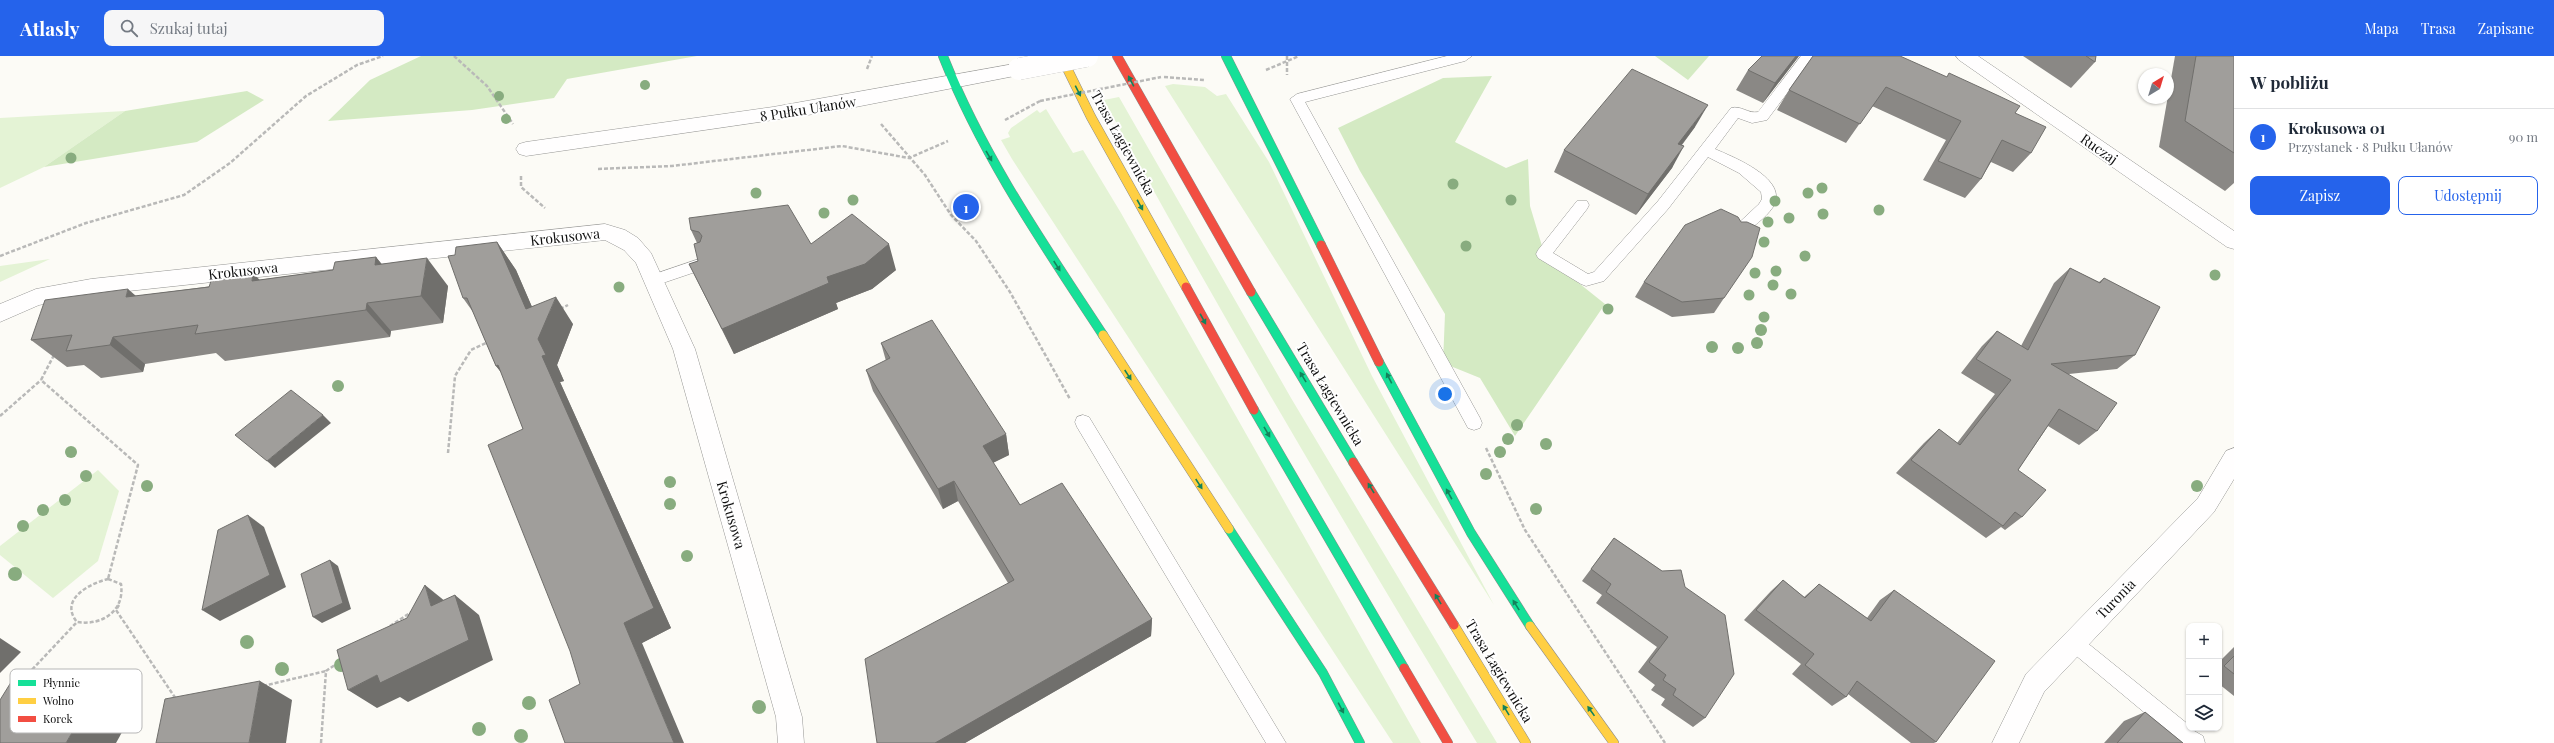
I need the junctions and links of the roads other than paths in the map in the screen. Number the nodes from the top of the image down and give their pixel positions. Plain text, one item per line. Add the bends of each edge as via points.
1 (943, 56) edge
2 (1061, 56) edge
3 (1088, 56) edge
4 (1117, 56) edge
5 (1226, 56) edge
6 (1465, 56) edge
7 (1808, 56) edge
8 (1965, 56) edge
9 (952, 83) junction
10 (526, 149) road end
11 (1705, 150) junction
12 (1582, 205) dead end
13 (1736, 232) edge
14 (2234, 241) edge
15 (705, 263) edge
16 (654, 280) junction
17 (0, 313) edge
18 (1083, 422) road end
19 (1474, 422) road end
20 (2234, 458) edge
21 (2074, 643) junction
22 (791, 743) edge
23 (1277, 743) edge
24 (1360, 743) edge
25 (1448, 743) edge
26 (1526, 743) edge
27 (1614, 743) edge
28 (2005, 743) edge
29 (2196, 743) edge

1 - 9 main road
2 -> 25 main road, Trasa Łagiewnicka via 1091,117 1258,417
3 - 9 street, 8 Pułku Ułanów, bridge
26 -> 4 main road, Trasa Łagiewnicka via 1266,317
27 -> 5 main road via 1523,616 1472,534 1372,346
6 - 19 lane via 1297,99
7 - 11 lane via 1762,116 1752,118 1736,111
8 - 14 street, Ruczaj
9 - 10 street, 8 Pułku Ułanów via 717,124
9 -> 24 main road via 976,133 1015,200 1323,673
11 - 12 lane via 1663,205 1599,277 1586,280 1543,254
11 - 13 lane via 1758,177 1768,188 1769,199
15 - 16 lane
16 - 17 street, Krokusowa via 644,259 631,244 605,232 91,287 36,297
16 - 22 street, Krokusowa via 684,349 789,717
18 - 23 lane
20 - 21 street, Turonia via 2206,505
21 - 28 street, Turonia via 2035,683
21 - 29 lane

